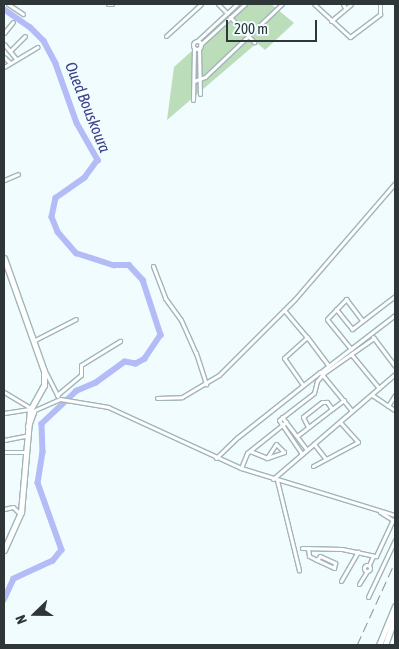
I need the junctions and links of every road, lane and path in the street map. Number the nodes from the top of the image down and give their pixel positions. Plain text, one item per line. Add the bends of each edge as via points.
1 (8, 4) edge
2 (108, 4) edge
3 (112, 4) edge
4 (201, 4) edge
5 (218, 4) edge
6 (237, 4) edge
7 (245, 4) edge
8 (282, 4) edge
9 (314, 4) edge
10 (343, 4) edge
11 (351, 4) edge
12 (380, 4) edge
13 (345, 8) junction
14 (227, 13) junction
15 (23, 14) dead end
16 (230, 18) junction
17 (331, 21) junction
18 (14, 22) dead end
19 (4, 33) edge
20 (25, 36) dead end
21 (166, 36) dead end
22 (248, 36) junction
23 (197, 41) junction
24 (254, 42) dead end
25 (4, 44) edge
26 (37, 47) dead end
27 (200, 47) junction
28 (194, 48) junction
29 (10, 51) junction
30 (4, 56) edge
31 (16, 59) junction
32 (10, 63) junction
33 (4, 67) edge
34 (200, 80) junction
35 (194, 81) junction
36 (194, 87) junction
37 (200, 87) junction
38 (200, 94) dead end
39 (194, 100) dead end
40 (18, 174) dead end
41 (4, 180) edge
42 (395, 183) edge
43 (4, 258) edge
44 (153, 266) dead end
45 (395, 296) edge
46 (336, 309) junction
47 (284, 310) junction
48 (395, 314) edge
49 (76, 320) dead end
50 (362, 320) junction
51 (370, 333) junction
52 (308, 337) junction
53 (374, 338) junction
54 (120, 340) dead end
55 (32, 342) junction
56 (351, 348) junction
57 (351, 354) junction
58 (331, 365) junction
59 (395, 366) edge
60 (44, 368) junction
61 (323, 372) junction
62 (395, 374) edge
63 (206, 384) junction
64 (303, 385) junction
65 (378, 388) junction
66 (4, 392) edge
67 (372, 395) junction
68 (395, 396) edge
69 (58, 397) junction
70 (157, 398) dead end
71 (344, 400) junction
72 (388, 406) junction
73 (32, 409) junction
74 (332, 410) junction
75 (394, 410) dead end
76 (352, 411) junction
77 (4, 412) edge
78 (282, 417) junction
79 (286, 422) junction
80 (340, 422) junction
81 (282, 426) junction
82 (308, 428) junction
83 (26, 434) junction
84 (297, 436) junction
85 (4, 440) edge
86 (314, 444) junction
87 (307, 450) junction
88 (250, 451) junction
89 (4, 452) edge
90 (24, 452) junction
91 (302, 454) junction
92 (216, 458) junction
93 (267, 458) junction
94 (325, 458) junction
95 (313, 466) dead end
96 (241, 468) junction
97 (275, 480) junction
98 (4, 508) edge
99 (380, 511) junction
100 (21, 515) junction
101 (395, 515) edge
102 (394, 521) edge
103 (395, 540) edge
104 (302, 548) dead end
105 (308, 548) junction
106 (4, 550) edge
107 (358, 552) junction
108 (373, 556) junction
109 (317, 560) junction
110 (298, 570) dead end
111 (341, 582) dead end
112 (359, 584) dead end
113 (368, 598) dead end
114 (395, 606) edge
115 (395, 618) edge
116 (391, 630) edge
117 (379, 645) edge
118 (385, 645) edge

1 - 15 street
2 - 3 street
4 - 21 street
5 - 14 street
6 - 14 street
7 - 16 street
8 - 22 street
9 - 17 street
10 - 13 street
11 - 13 street
12 - 17 street via 380,14 350,38
13 - 17 street
14 - 23 street
16 - 22 street
16 - 27 street
18 - 19 street
20 - 29 street
22 - 24 street
22 - 34 street
23 - 27 street
23 - 28 street
25 - 29 street
26 - 31 street
27 - 28 street
27 - 34 street
28 - 35 street
29 - 31 street
30 - 32 street
31 - 32 street
32 - 33 street
34 - 35 street
34 - 37 street
35 - 36 street
36 - 37 street
36 - 39 street
37 - 38 street
40 - 41 street
42 - 47 street
43 - 55 street
44 - 63 street via 165,298 181,320 196,353
45 - 50 street
46 - 50 street via 350,328
46 - 50 street via 346,299
46 - 56 street via 327,320
47 - 52 street
47 - 63 street
48 - 51 street
49 - 55 street
51 - 53 street
51 - 56 street
52 - 58 street
52 - 64 street via 284,358
53 - 57 street
53 - 59 street
54 - 69 street via 80,365 81,375
55 - 60 street
56 - 58 street
57 - 58 street
57 - 65 street
58 - 61 street
60 - 69 street
60 - 73 street via 44,385
61 - 64 street
61 - 71 street
61 - 78 street via 314,393
62 - 65 street
63 - 70 street via 182,397
64 - 92 street
65 - 67 street
66 - 73 street
67 - 72 street
67 - 76 street
68 - 72 street
69 - 73 street
69 - 92 street via 113,408
71 - 74 street
71 - 76 street
72 - 75 street
73 - 77 street
73 - 83 street
74 - 82 street
74 - 82 street via 327,402 322,402 303,417
76 - 80 street
78 - 79 street
78 - 81 street via 278,421
79 - 81 street
79 - 84 street
80 - 86 street
80 - 94 street via 358,442
81 - 88 street
81 - 91 street
82 - 84 street
83 - 85 street
83 - 90 street
84 - 87 street
86 - 87 street
86 - 94 street
87 - 91 street
88 - 93 street
88 - 96 street
89 - 90 street
90 - 100 street
91 - 97 street
92 - 96 street
93 - 93 street via 276,444 284,452 280,456
94 - 95 street
96 - 97 street
97 - 99 street
97 - 110 street
98 - 100 street via 12,507
99 - 101 street
99 - 102 street
100 - 106 street
102 - 108 street via 378,555
103 - 113 street
104 - 105 street
105 - 107 street
105 - 109 street via 310,556
107 - 108 street
107 - 111 street
108 - 112 street via 364,568 367,571
109 - 109 street via 333,568 335,564 320,556
114 - 116 street
115 - 116 street
116 - 117 street
116 - 118 street

